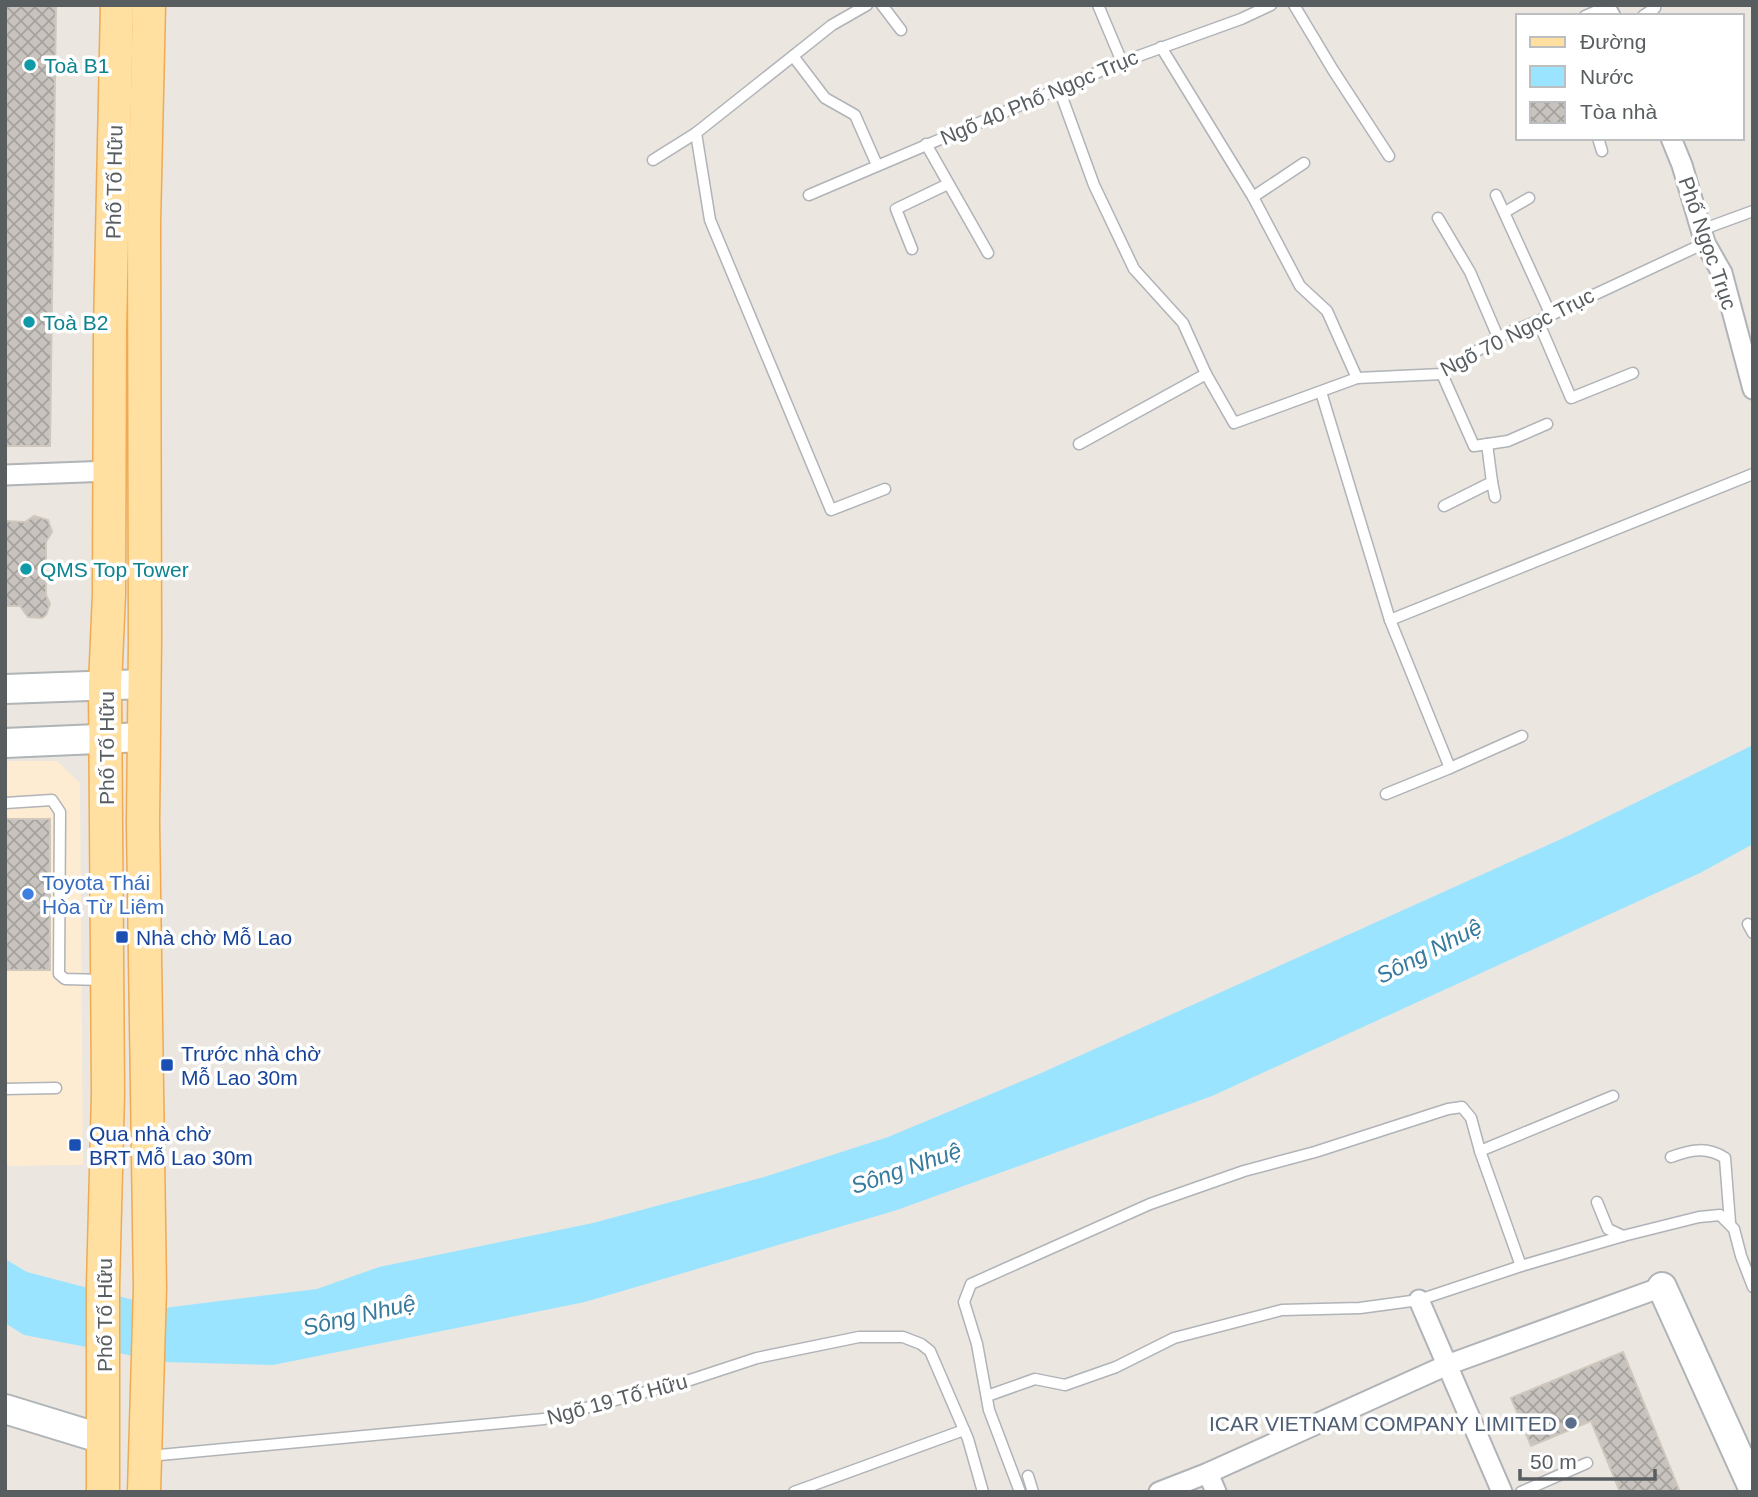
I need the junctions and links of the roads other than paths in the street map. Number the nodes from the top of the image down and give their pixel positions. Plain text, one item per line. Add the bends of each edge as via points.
1 (117, 5) edge
2 (149, 5) edge
3 (867, 5) edge
4 (882, 5) edge
5 (1098, 5) edge
6 (1271, 5) edge
7 (1294, 5) edge
8 (901, 30) dead end
9 (1161, 47) junction
10 (793, 56) junction
11 (1122, 62) junction
12 (1059, 89) junction
13 (695, 133) junction
14 (1599, 140) edge
15 (1672, 140) edge
16 (926, 144) junction
17 (1602, 151) dead end
18 (1389, 156) dead end
19 (653, 160) dead end
20 (1304, 163) dead end
21 (877, 166) junction
22 (948, 184) junction
23 (808, 195) dead end
24 (1496, 195) dead end
25 (1253, 197) junction
26 (1529, 198) dead end
27 (1505, 212) junction
28 (1753, 212) edge
29 (1438, 218) dead end
30 (1703, 236) junction
31 (912, 249) dead end
32 (988, 253) dead end
33 (1550, 313) junction
34 (1538, 321) junction
35 (144, 327) junction
36 (110, 330) junction
37 (1498, 337) junction
38 (1633, 373) dead end
39 (1206, 374) junction
40 (1442, 374) junction
41 (1357, 378) junction
42 (1753, 389) edge
43 (1321, 392) junction
44 (1547, 424) dead end
45 (1079, 444) dead end
46 (1487, 444) junction
47 (110, 471) junction
48 (1753, 474) edge
49 (5, 475) edge
50 (1492, 482) junction
51 (886, 489) dead end
52 (1495, 497) dead end
53 (1444, 506) dead end
54 (1390, 620) junction
55 (145, 684) junction
56 (106, 685) junction
57 (5, 689) edge
58 (1522, 736) dead end
59 (144, 737) junction
60 (106, 738) junction
61 (5, 743) edge
62 (1450, 768) junction
63 (1385, 794) dead end
64 (5, 803) edge
65 (107, 980) junction
66 (56, 1088) dead end
67 (5, 1089) edge
68 (1613, 1096) dead end
69 (1480, 1151) junction
70 (1671, 1157) dead end
71 (1597, 1202) dead end
72 (1730, 1223) junction
73 (1623, 1236) junction
74 (1521, 1266) junction
75 (1662, 1287) joint
76 (1753, 1287) edge
77 (1419, 1300) junction
78 (1447, 1365) junction
79 (987, 1396) junction
80 (5, 1409) edge
81 (964, 1430) junction
82 (103, 1438) junction
83 (145, 1456) junction
84 (1587, 1463) dead end
85 (1208, 1472) junction
86 (1028, 1476) dead end
87 (1753, 1488) edge
88 (103, 1492) edge
89 (145, 1492) edge
90 (794, 1492) edge
91 (983, 1492) edge
92 (1020, 1492) edge
93 (1033, 1492) edge
94 (1159, 1492) edge
95 (1216, 1492) edge
96 (1502, 1492) edge
97 (1521, 1492) edge

1 - 36 main road, Phố Tố Hữu
2 - 35 main road, Phố Tố Hữu
3 - 10 lane
4 - 8 lane
5 - 11 lane
6 - 9 lane, Ngõ 40 Phố Ngọc Trục
7 - 18 lane
9 - 11 lane, Ngõ 40 Phố Ngọc Trục
9 - 25 lane
10 - 13 lane
10 - 21 lane via 825,98 855,115
11 - 12 lane, Ngõ 40 Phố Ngọc Trục
12 - 16 lane, Ngõ 40 Phố Ngọc Trục
12 - 39 lane via 1094,185 1134,269 1183,323
13 - 19 lane
13 - 51 lane via 710,220 831,510
14 - 17 lane
15 - 30 street, Phố Ngọc Trục
16 - 21 lane, Ngõ 40 Phố Ngọc Trục
16 - 22 lane
20 - 25 lane
21 - 23 lane, Ngõ 40 Phố Ngọc Trục
22 - 31 lane via 895,209
22 - 32 lane
24 - 27 lane
25 - 41 lane via 1300,286 1327,311
26 - 27 lane
27 - 33 lane
28 - 30 lane, Ngõ 70 Ngọc Trục
29 - 37 lane via 1470,272
30 - 33 lane, Ngõ 70 Ngọc Trục
30 - 42 street, Phố Ngọc Trục via 1722,273
33 - 34 lane, Ngõ 70 Ngọc Trục
34 - 37 lane, Ngõ 70 Ngọc Trục
34 - 38 lane via 1571,398
35 - 36 main road
35 - 55 main road, Phố Tố Hữu
36 - 47 main road, Phố Tố Hữu
37 - 40 lane, Ngõ 70 Ngọc Trục
39 - 43 lane, Ngõ 70 Ngọc Trục via 1234,423
39 - 45 lane
40 - 41 lane, Ngõ 70 Ngọc Trục
40 - 46 lane via 1474,446
41 - 43 lane, Ngõ 70 Ngọc Trục
43 - 54 lane
44 - 46 lane via 1508,441
46 - 50 lane
47 - 49 street
47 - 56 main road, Phố Tố Hữu
48 - 54 lane
50 - 52 lane
50 - 53 lane
54 - 62 lane
55 - 56 street
55 - 59 main road, Phố Tố Hữu
56 - 57 street
56 - 60 main road, Phố Tố Hữu
58 - 62 lane
59 - 60 street
59 - 83 main road, Phố Tố Hữu via 150,1288
60 - 61 street
60 - 65 main road, Phố Tố Hữu
62 - 63 lane
64 - 65 lane via 52,800 60,812 59,974 65,979
65 - 82 main road, Phố Tố Hữu
66 - 67 lane
68 - 69 lane
69 - 74 lane
69 - 79 lane via 1471,1118 1462,1107 1448,1109 1150,1204 971,1284 964,1302
70 - 72 lane via 1688,1150 1713,1150 1724,1158
71 - 73 lane via 1608,1229
72 - 73 lane via 1720,1215 1699,1217
72 - 76 lane
73 - 74 lane
74 - 77 lane
75 - 78 street
75 - 87 street
77 - 78 street
77 - 79 lane via 1360,1308 1282,1310 1174,1338 1116,1367 1065,1385 1035,1379
78 - 85 street
78 - 96 street
79 - 92 lane
80 - 82 street
81 - 83 lane, Ngõ 19 Tố Hữu via 930,1351 903,1337 859,1337 757,1358 544,1419
81 - 90 lane
81 - 91 lane, Ngõ 19 Tố Hữu
82 - 88 main road, Phố Tố Hữu
83 - 89 main road, Phố Tố Hữu
84 - 97 lane
85 - 94 street
85 - 95 street
86 - 93 lane

